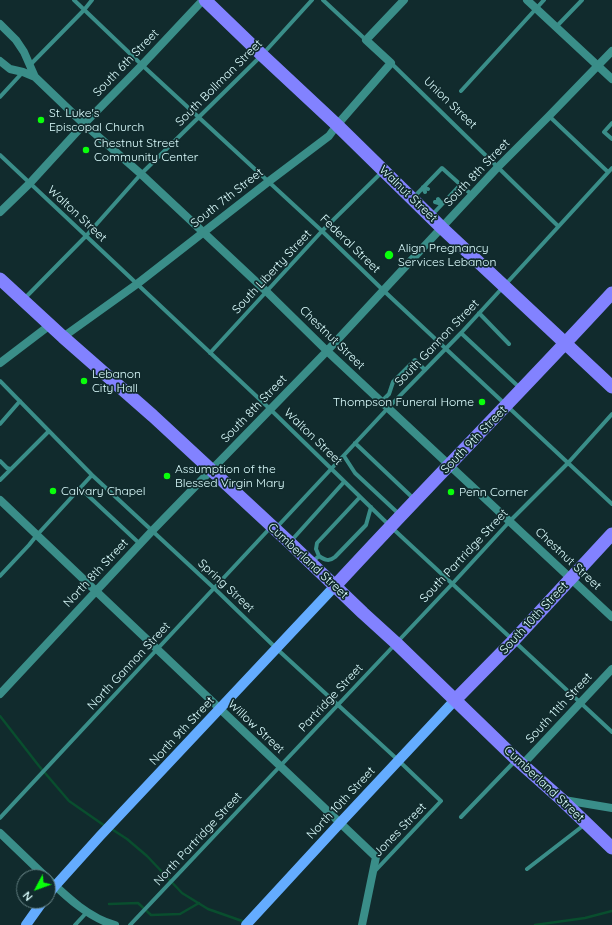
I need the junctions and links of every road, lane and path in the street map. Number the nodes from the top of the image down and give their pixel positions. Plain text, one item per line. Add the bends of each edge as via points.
1 (74, 0) edge
2 (92, 0) edge
3 (204, 0) edge
4 (312, 0) edge
5 (323, 0) edge
6 (404, 0) edge
7 (527, 0) edge
8 (544, 0) edge
9 (582, 0) edge
10 (536, 8) junction
11 (84, 10) junction
12 (0, 24) edge
13 (556, 27) junction
14 (366, 40) junction
15 (612, 51) edge
16 (262, 55) junction
17 (0, 61) edge
18 (391, 63) junction
19 (142, 65) junction
20 (30, 66) junction
21 (597, 67) junction
22 (23, 72) junction
23 (35, 77) junction
24 (612, 80) edge
25 (461, 92) dead end
26 (0, 97) edge
27 (549, 116) junction
28 (198, 117) junction
29 (612, 123) edge
30 (84, 124) junction
31 (337, 125) junction
32 (612, 139) edge
33 (0, 155) edge
34 (498, 168) junction
35 (612, 168) edge
36 (384, 170) junction
37 (608, 172) junction
38 (141, 174) junction
39 (268, 182) junction
40 (30, 183) junction
41 (460, 185) junction
42 (423, 187) junction
43 (427, 191) dead end
44 (472, 196) junction
45 (412, 198) junction
46 (437, 200) dead end
47 (442, 204) junction
48 (0, 212) edge
49 (430, 217) junction
50 (558, 226) junction
51 (442, 228) junction
52 (203, 232) junction
53 (322, 232) junction
54 (86, 236) junction
55 (0, 279) edge
56 (137, 284) junction
57 (504, 286) junction
58 (384, 290) junction
59 (267, 292) junction
60 (612, 293) edge
61 (23, 300) junction
62 (479, 313) junction
63 (50, 325) junction
64 (461, 333) junction
65 (63, 337) junction
66 (509, 344) dead end
67 (565, 344) junction
68 (446, 348) junction
69 (327, 351) junction
70 (210, 354) junction
71 (0, 363) edge
72 (425, 370) junction
73 (1, 384) edge
74 (612, 387) edge
75 (521, 390) junction
76 (20, 401) junction
77 (381, 402) junction
78 (506, 405) junction
79 (388, 408) junction
80 (270, 409) junction
81 (612, 414) edge
82 (0, 424) edge
83 (49, 431) junction
84 (355, 443) junction
85 (344, 456) junction
86 (0, 461) edge
87 (568, 462) junction
88 (449, 466) junction
89 (10, 469) junction
90 (332, 469) junction
91 (211, 470) junction
92 (92, 475) junction
93 (0, 480) edge
94 (344, 482) junction
95 (80, 488) junction
96 (360, 497) junction
97 (0, 500) edge
98 (416, 500) junction
99 (612, 504) edge
100 (371, 507) junction
101 (400, 516) junction
102 (510, 521) junction
103 (390, 526) junction
104 (273, 528) junction
105 (152, 530) junction
106 (612, 534) edge
107 (37, 535) junction
108 (289, 542) junction
109 (140, 544) junction
110 (315, 560) junction
111 (0, 576) edge
112 (571, 578) junction
113 (453, 583) junction
114 (335, 586) junction
115 (215, 588) junction
116 (96, 591) junction
117 (612, 617) edge
118 (513, 641) junction
119 (396, 643) junction
120 (277, 649) junction
121 (158, 650) junction
122 (612, 669) edge
123 (0, 694) edge
124 (455, 700) junction
125 (580, 703) junction
126 (338, 705) junction
127 (220, 709) junction
128 (612, 732) edge
129 (398, 760) junction
130 (519, 762) junction
131 (280, 766) junction
132 (561, 799) junction
133 (441, 801) joint
134 (612, 808) edge
135 (461, 817) dead end
136 (0, 818) edge
137 (340, 823) junction
138 (586, 823) junction
139 (0, 833) edge
140 (608, 842) edge
141 (38, 869) edge
142 (527, 869) dead end
143 (373, 872) junction
144 (56, 878) edge
145 (56, 887) edge
146 (37, 909) edge
147 (87, 912) junction
148 (249, 922) edge
149 (26, 925) edge
150 (75, 925) edge
151 (115, 925) edge
152 (130, 925) edge
153 (362, 925) edge

1 - 11 lane, Federal Street
2 - 11 lane
3 - 16 highway, Walnut Street
3 - 19 street, South 6th Street
4 - 16 lane, South Bollman Street
5 - 14 lane, Union Street
6 - 14 street
7 - 10 street
8 - 10 lane
9 - 13 lane
10 - 13 street
10 - 25 lane
11 - 19 lane, Federal Street
11 - 20 lane
12 - 20 street, Chestnut Street via 16,40
13 - 21 street
14 - 18 street, Union Street
15 - 21 street, South 8th Street
16 - 28 lane, South Bollman Street
16 - 31 highway, Walnut Street
17 - 22 street, Chestnut Street via 10,69
18 - 31 street, South 7th Street
18 - 34 lane, Union Street
19 - 28 lane, Federal Street
19 - 30 street, South 6th Street
20 - 22 lane
20 - 23 street, Chestnut Street
21 - 24 street
21 - 27 street, South 8th Street
22 - 23 street, Chestnut Street
22 - 26 lane
23 - 30 street, Chestnut Street
27 - 34 street, South 8th Street
27 - 37 lane
28 - 38 lane, South Bollman Street
28 - 39 lane, Federal Street
29 - 32 lane via 604,132
30 - 38 street, Chestnut Street
30 - 40 street, South 6th Street
31 - 36 highway, Walnut Street
31 - 39 street, South 7th Street via 329,136
33 - 40 lane, Walton Street
34 - 44 street, South 8th Street
34 - 50 lane, Union Street
35 - 37 lane, South Gannon Street
36 - 45 highway, Walnut Street
36 - 53 lane, South Liberty Street
37 - 50 lane, South Gannon Street
38 - 52 street, Chestnut Street
38 - 54 lane, South Bollman Street
39 - 52 street, South 7th Street
39 - 53 lane, Federal Street
40 - 48 street, South 6th Street
40 - 54 lane, Walton Street
41 - 42 lane via 442,168
41 - 44 lane
41 - 47 lane
42 - 43 lane
42 - 45 lane
44 - 51 street, South 8th Street
45 - 49 highway, Walnut Street
46 - 47 lane
47 - 49 lane
49 - 51 highway, Walnut Street
50 - 57 lane, South Gannon Street
51 - 57 highway, Walnut Street
51 - 58 street, South 8th Street
52 - 56 street, South 7th Street
52 - 59 street, Chestnut Street
53 - 58 lane, Federal Street
53 - 59 lane, South Liberty Street
54 - 56 lane, Walton Street
54 - 61 lane, South Bollman Street
55 - 61 highway, Cumberland Street
56 - 65 street, South 7th Street
56 - 70 lane, Walton Street
57 - 62 lane, South Gannon Street
57 - 67 highway, Walnut Street
58 - 68 lane, Federal Street
58 - 69 street, South 8th Street
59 - 69 street, Chestnut Street
59 - 70 lane, South Liberty Street
60 - 67 highway, South 9th Street
61 - 63 highway, Cumberland Street
62 - 64 lane, South Gannon Street
62 - 66 lane
63 - 65 highway, Cumberland Street
63 - 71 street
64 - 68 lane, South Gannon Street
64 - 75 lane
65 - 91 highway, Cumberland Street
67 - 74 highway, Walnut Street
67 - 75 highway, South 9th Street
68 - 72 lane, South Gannon Street
68 - 78 lane, Federal Street
69 - 77 street, Chestnut Street
69 - 80 street, South 8th Street
70 - 80 lane, Walton Street
72 - 77 lane via 415,360 393,382 389,394
72 - 79 lane, South Gannon Street
73 - 76 lane, Spring Street
75 - 78 highway, South 9th Street
76 - 82 lane
76 - 83 lane, Spring Street
77 - 79 street, Chestnut Street
78 - 87 lane, Federal Street
78 - 88 highway, South 9th Street
79 - 84 lane, South Gannon Street
79 - 88 street, Chestnut Street
80 - 90 lane, Walton Street
80 - 91 street, South 8th Street
81 - 87 lane, South Partridge Street
83 - 89 lane
83 - 92 lane, Spring Street
84 - 85 lane, South Gannon Street
84 - 98 lane
85 - 90 lane, South Gannon Street
85 - 101 lane via 355,473
86 - 89 lane
87 - 99 lane, Federal Street
87 - 102 lane, South Partridge Street
88 - 98 highway, South 9th Street
88 - 102 street, Chestnut Street
89 - 93 lane
90 - 94 lane, Walton Street
90 - 104 lane, South Gannon Street
91 - 104 highway, Cumberland Street
91 - 105 street, North 8th Street
92 - 95 lane
92 - 105 lane, Spring Street
94 - 96 lane, Walton Street
94 - 108 lane
95 - 107 lane
95 - 109 lane
96 - 100 lane, Walton Street
96 - 110 lane via 317,543
97 - 107 street, Willow Street
98 - 101 highway, South 9th Street
100 - 103 lane, Walton Street
100 - 110 lane via 366,524 332,560
101 - 103 highway, South 9th Street
102 - 112 street, Chestnut Street
102 - 113 lane, South Partridge Street
103 - 113 lane, Walton Street
103 - 114 highway, South 9th Street
104 - 108 highway, Cumberland Street
104 - 115 lane, North Gannon Street
105 - 109 street, North 8th Street
105 - 115 lane, Spring Street
106 - 112 highway, South 10th Street
107 - 111 lane
107 - 116 street, Willow Street
108 - 110 highway, Cumberland Street
109 - 116 street, North 8th Street
110 - 114 highway, Cumberland Street
112 - 117 street, Chestnut Street
112 - 118 highway, South 10th Street
113 - 118 lane, Walton Street
113 - 119 lane, South Partridge Street
114 - 119 highway, Cumberland Street
114 - 120 main road, North 9th Street
115 - 120 lane, Spring Street
115 - 121 lane, North Gannon Street
116 - 121 street, Willow Street
116 - 123 street, North 8th Street
118 - 124 highway, South 10th Street
118 - 125 lane, Walton Street
119 - 124 highway, Cumberland Street
119 - 126 lane, Partridge Street
120 - 126 lane, Spring Street
120 - 127 main road, North 9th Street
121 - 127 street, Willow Street
121 - 136 lane, North Gannon Street
122 - 125 street, South 11th Street
124 - 129 main road, North 10th Street
124 - 130 highway, Cumberland Street
125 - 128 lane, Walton Street
125 - 130 street, South 11th Street
126 - 129 lane, Spring Street
126 - 131 lane, Partridge Street
127 - 131 street, Willow Street
127 - 144 main road, North 9th Street via 113,823
129 - 133 lane, Spring Street
129 - 137 main road, North 10th Street
130 - 132 highway, Cumberland Street
130 - 135 lane
131 - 137 street, Willow Street
131 - 152 lane, North Partridge Street
132 - 134 street
132 - 138 highway, Cumberland Street
133 - 143 lane, Jones Street
137 - 143 street, Willow Street via 376,857
137 - 148 main road, North 10th Street
138 - 140 highway, Cumberland Street
138 - 142 lane
139 - 141 street
143 - 153 street, Willow Street
145 - 147 street
146 - 149 main road
147 - 150 lane
147 - 151 street

